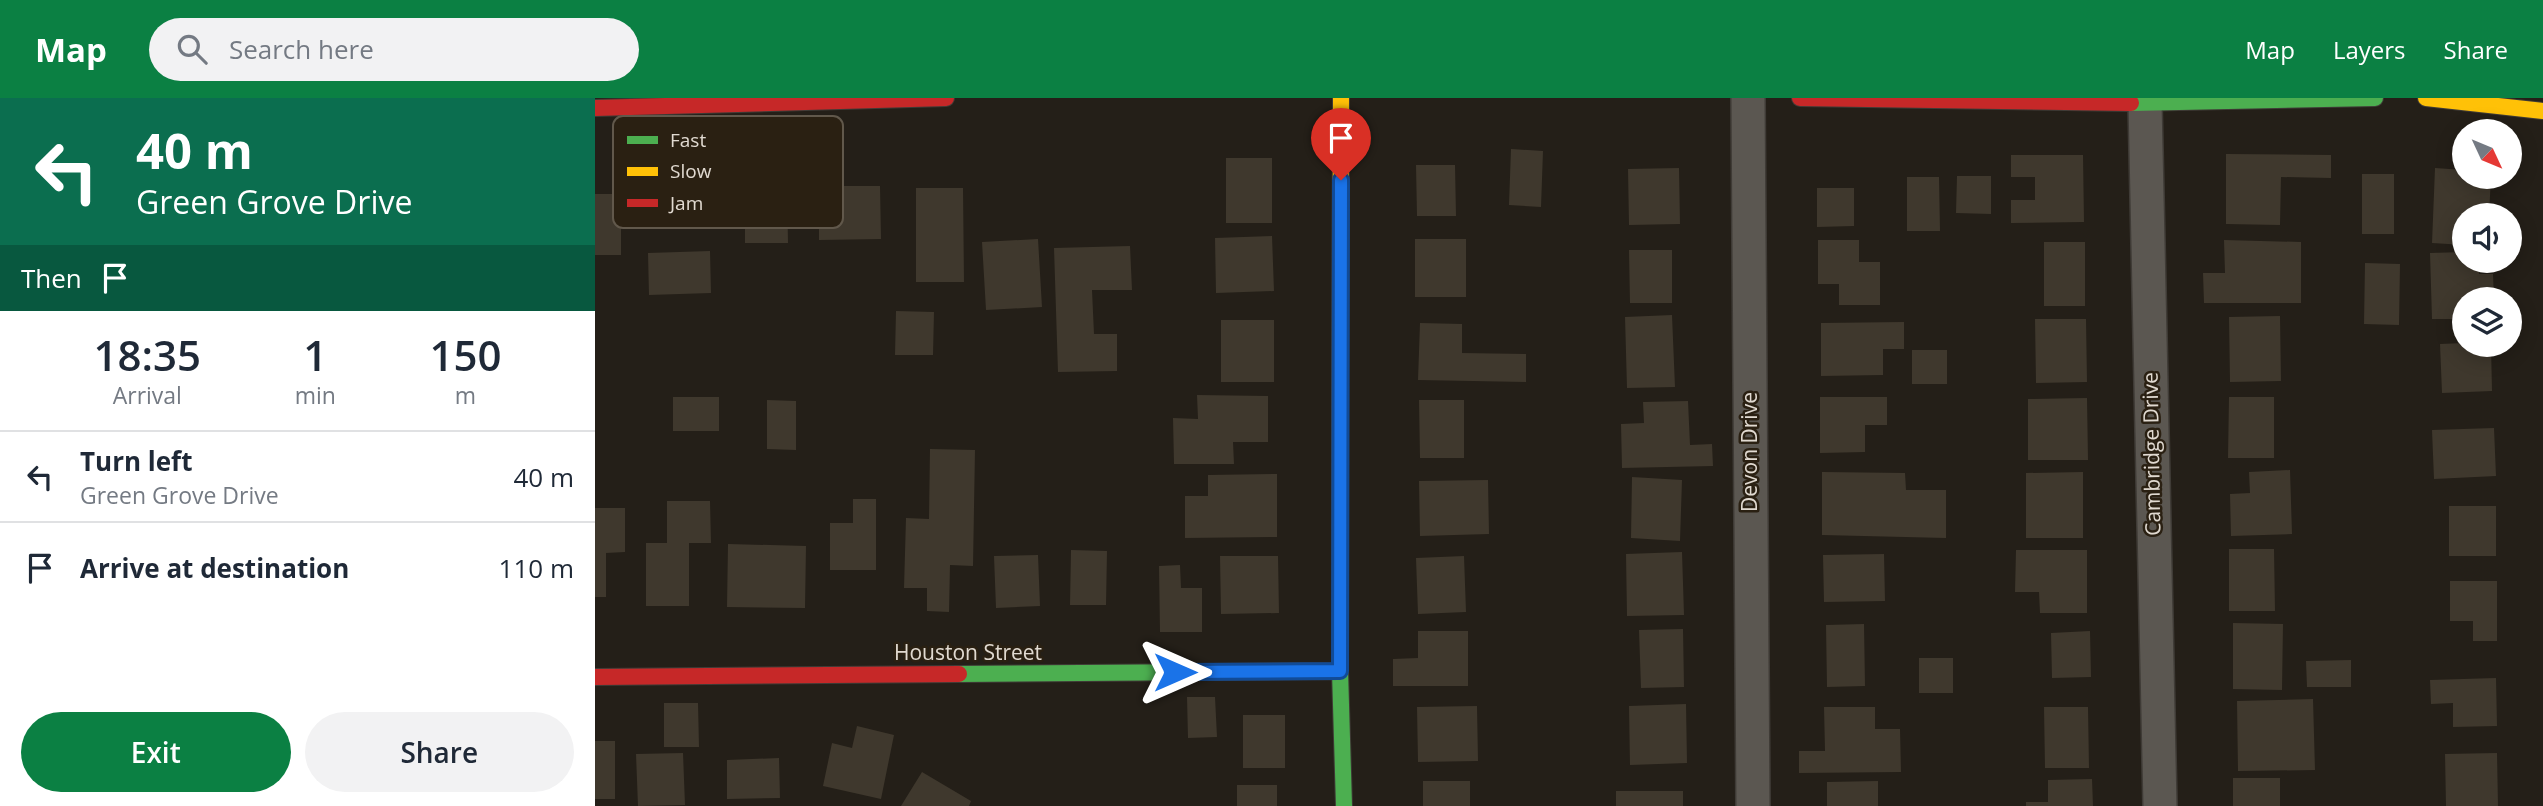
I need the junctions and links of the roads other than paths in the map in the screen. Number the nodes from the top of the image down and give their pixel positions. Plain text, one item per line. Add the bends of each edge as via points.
1 (946, 98) edge
2 (1341, 98) edge
3 (1748, 98) edge
4 (1800, 98) edge
5 (2375, 98) edge
6 (2426, 98) edge
7 (1981, 100) edge
8 (737, 101) edge
9 (2145, 103) junction
10 (595, 108) edge
11 (2543, 111) edge
12 (1340, 671) junction
13 (595, 677) edge
14 (1344, 806) edge
15 (1753, 806) edge
16 (2160, 806) edge

1 - 8 street
2 - 12 street
3 - 15 street, Devon Drive
4 - 7 street
5 - 9 street
6 - 11 street
7 - 9 street
8 - 10 street
9 - 16 street, Cambridge Drive
12 - 13 street, Houston Street
12 - 14 street

